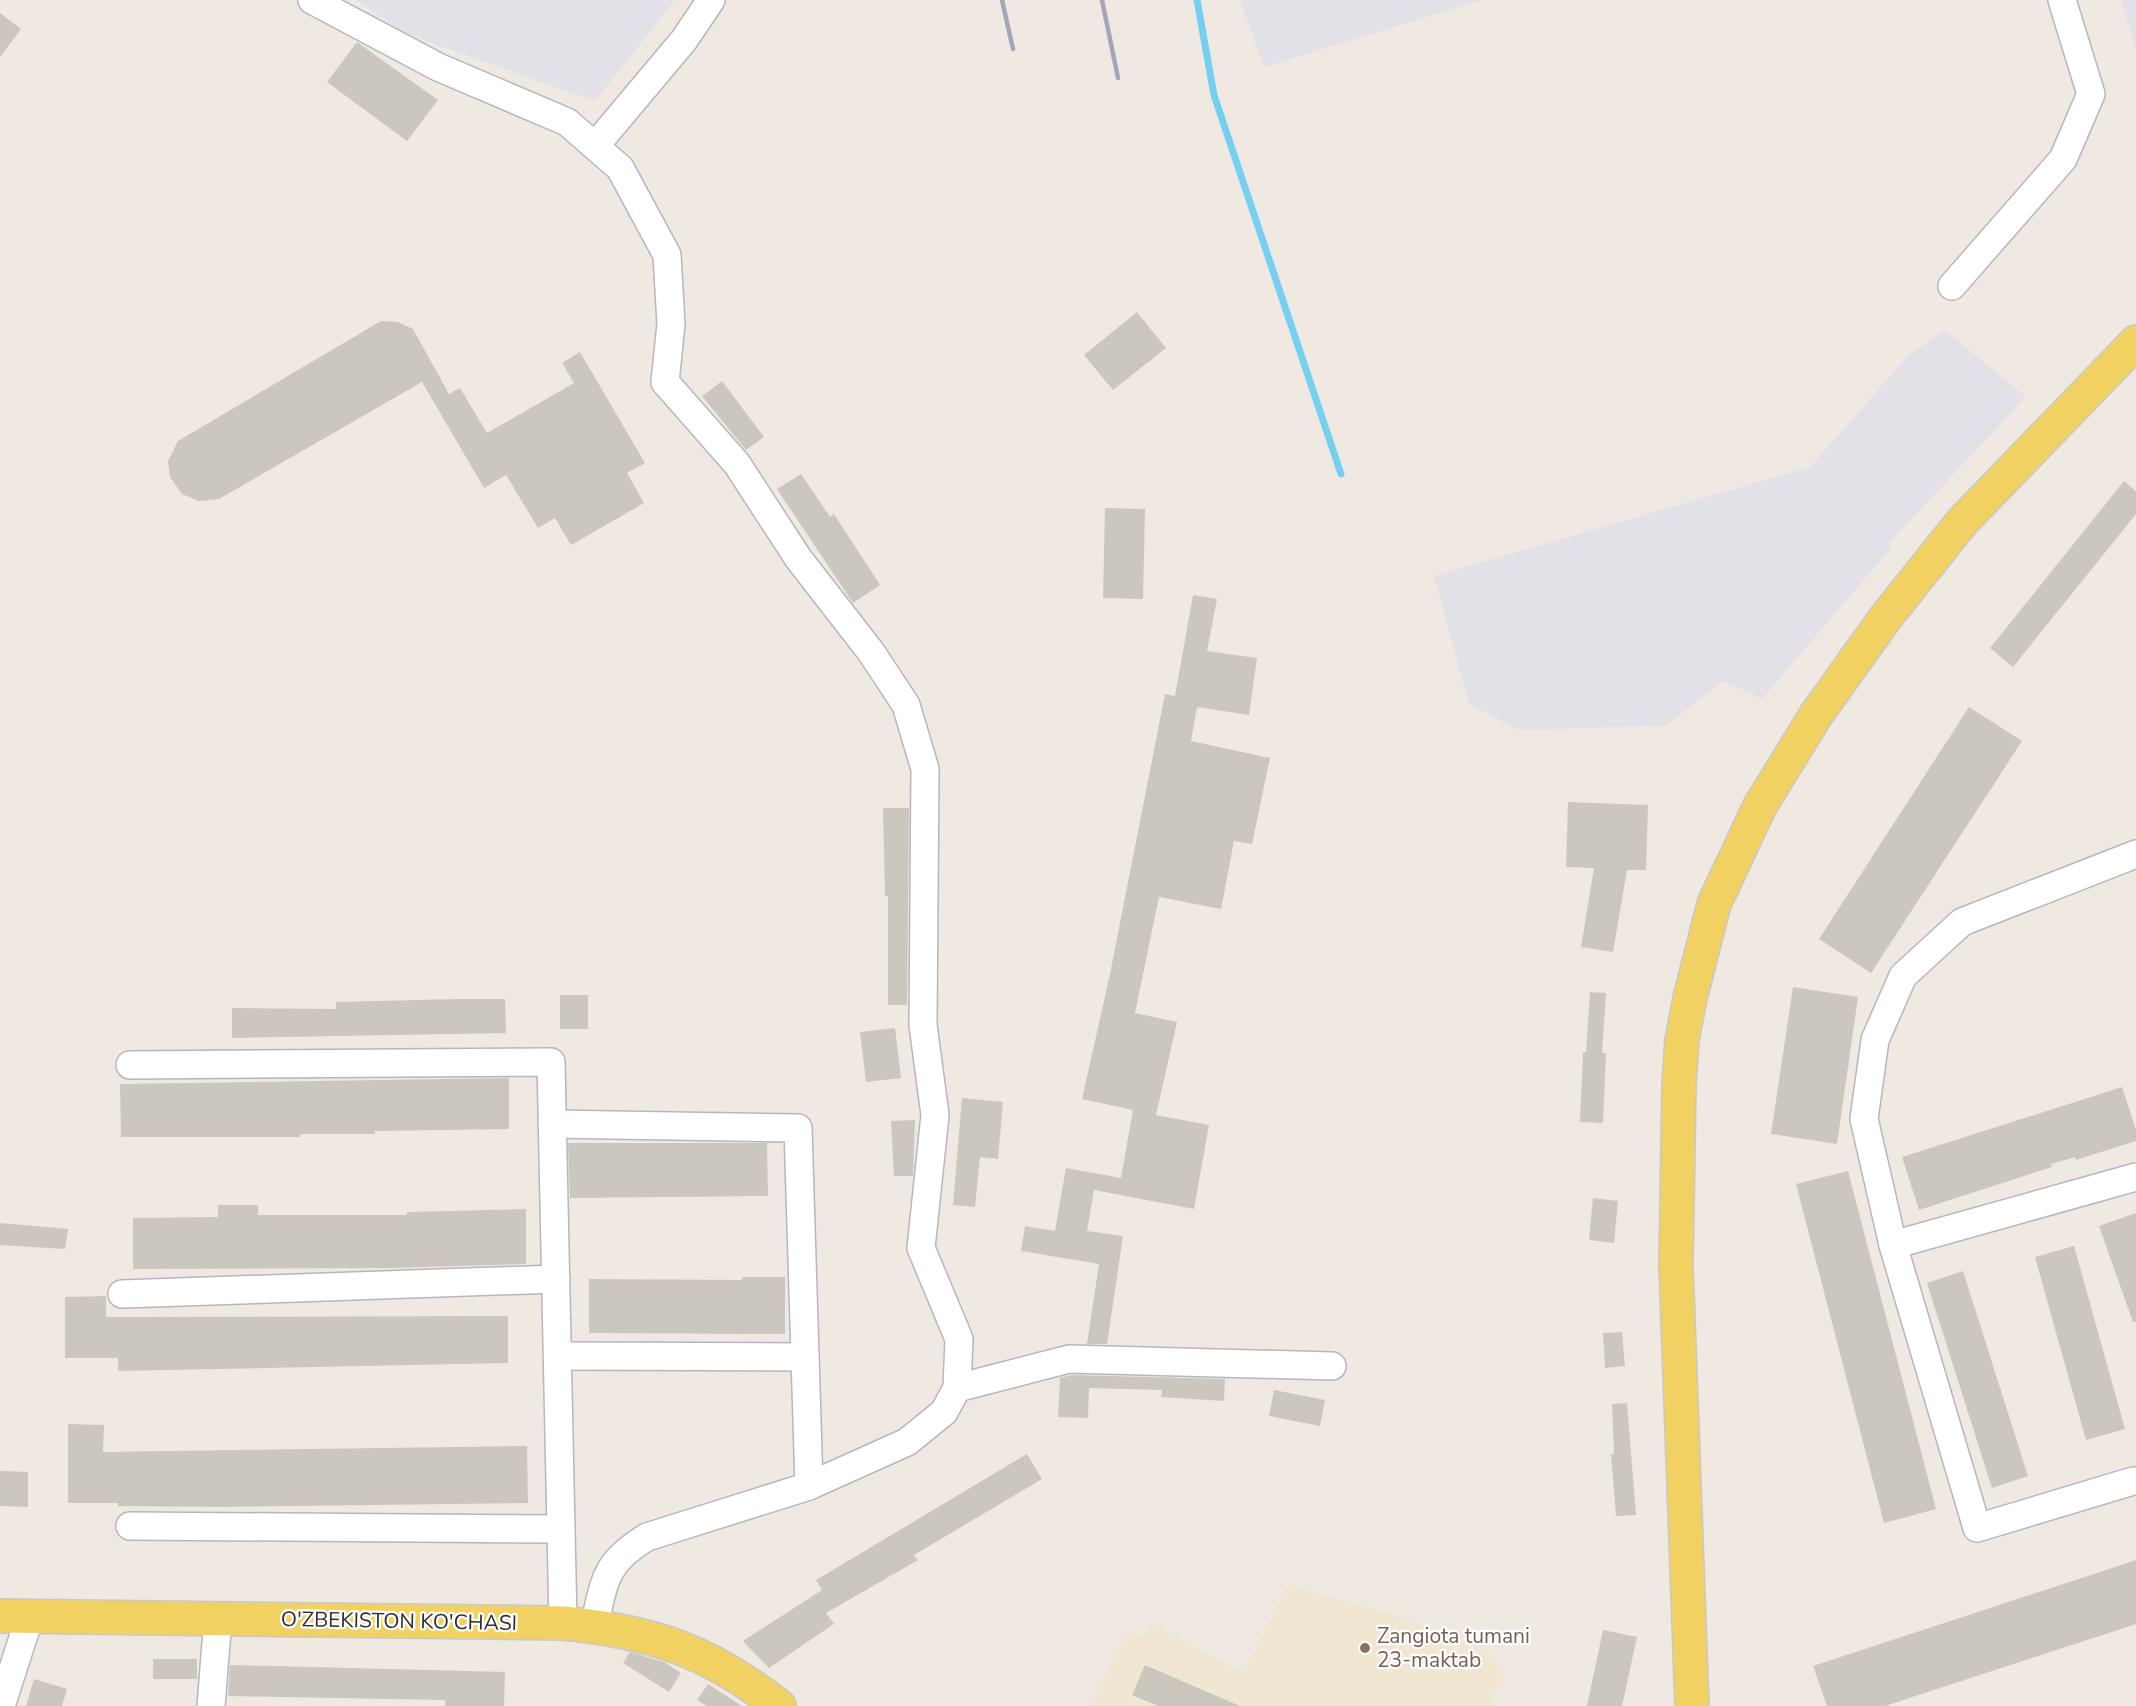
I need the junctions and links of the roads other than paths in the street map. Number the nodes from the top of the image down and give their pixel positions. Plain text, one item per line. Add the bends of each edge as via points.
1 (312, 0) edge
2 (711, 0) edge
3 (2062, 0) edge
4 (595, 146) junction
5 (1952, 286) dead end
6 (2136, 342) edge
7 (2136, 854) edge
8 (130, 1065) dead end
9 (552, 1124) junction
10 (2136, 1177) edge
11 (1893, 1245) junction
12 (556, 1279) junction
13 (122, 1294) dead end
14 (558, 1356) junction
15 (805, 1357) junction
16 (1332, 1366) dead end
17 (957, 1388) junction
18 (2133, 1481) dead end
19 (808, 1486) junction
20 (130, 1526) dead end
21 (561, 1529) junction
22 (15, 1616) edge
23 (218, 1618) junction
24 (579, 1624) junction
25 (1, 1706) edge
26 (211, 1706) edge
27 (779, 1706) edge
28 (1692, 1706) edge

1 - 4 street via 438,67 567,122
2 - 4 street via 684,40
3 - 5 street via 2091,94 2063,159
4 - 17 street via 620,168 667,255 671,324 665,382 737,464 798,558 871,652 906,705 925,769 923,1025 935,1115 921,1248 959,1339
6 - 28 main road via 1962,522 1886,617 1816,715 1760,806 1714,904 1690,998 1679,1083 1676,1265
7 - 11 street via 1962,922 1903,976 1875,1040 1864,1119
8 - 9 street via 551,1062
9 - 12 street
9 - 15 street via 798,1128
10 - 11 street
11 - 18 street via 1977,1528
12 - 13 street
12 - 14 street
14 - 15 street
14 - 21 street
15 - 19 street
16 - 17 street via 1069,1359
17 - 19 street via 944,1412 907,1442
19 - 24 street via 647,1537 626,1550
20 - 21 street
21 - 24 street
22 - 23 main road, O'ZBEKISTON KO'CHASI
22 - 25 street
23 - 24 main road, O'ZBEKISTON KO'CHASI
23 - 26 street
24 - 27 main road, O'ZBEKISTON KO'CHASI via 635,1632 673,1644 752,1685

